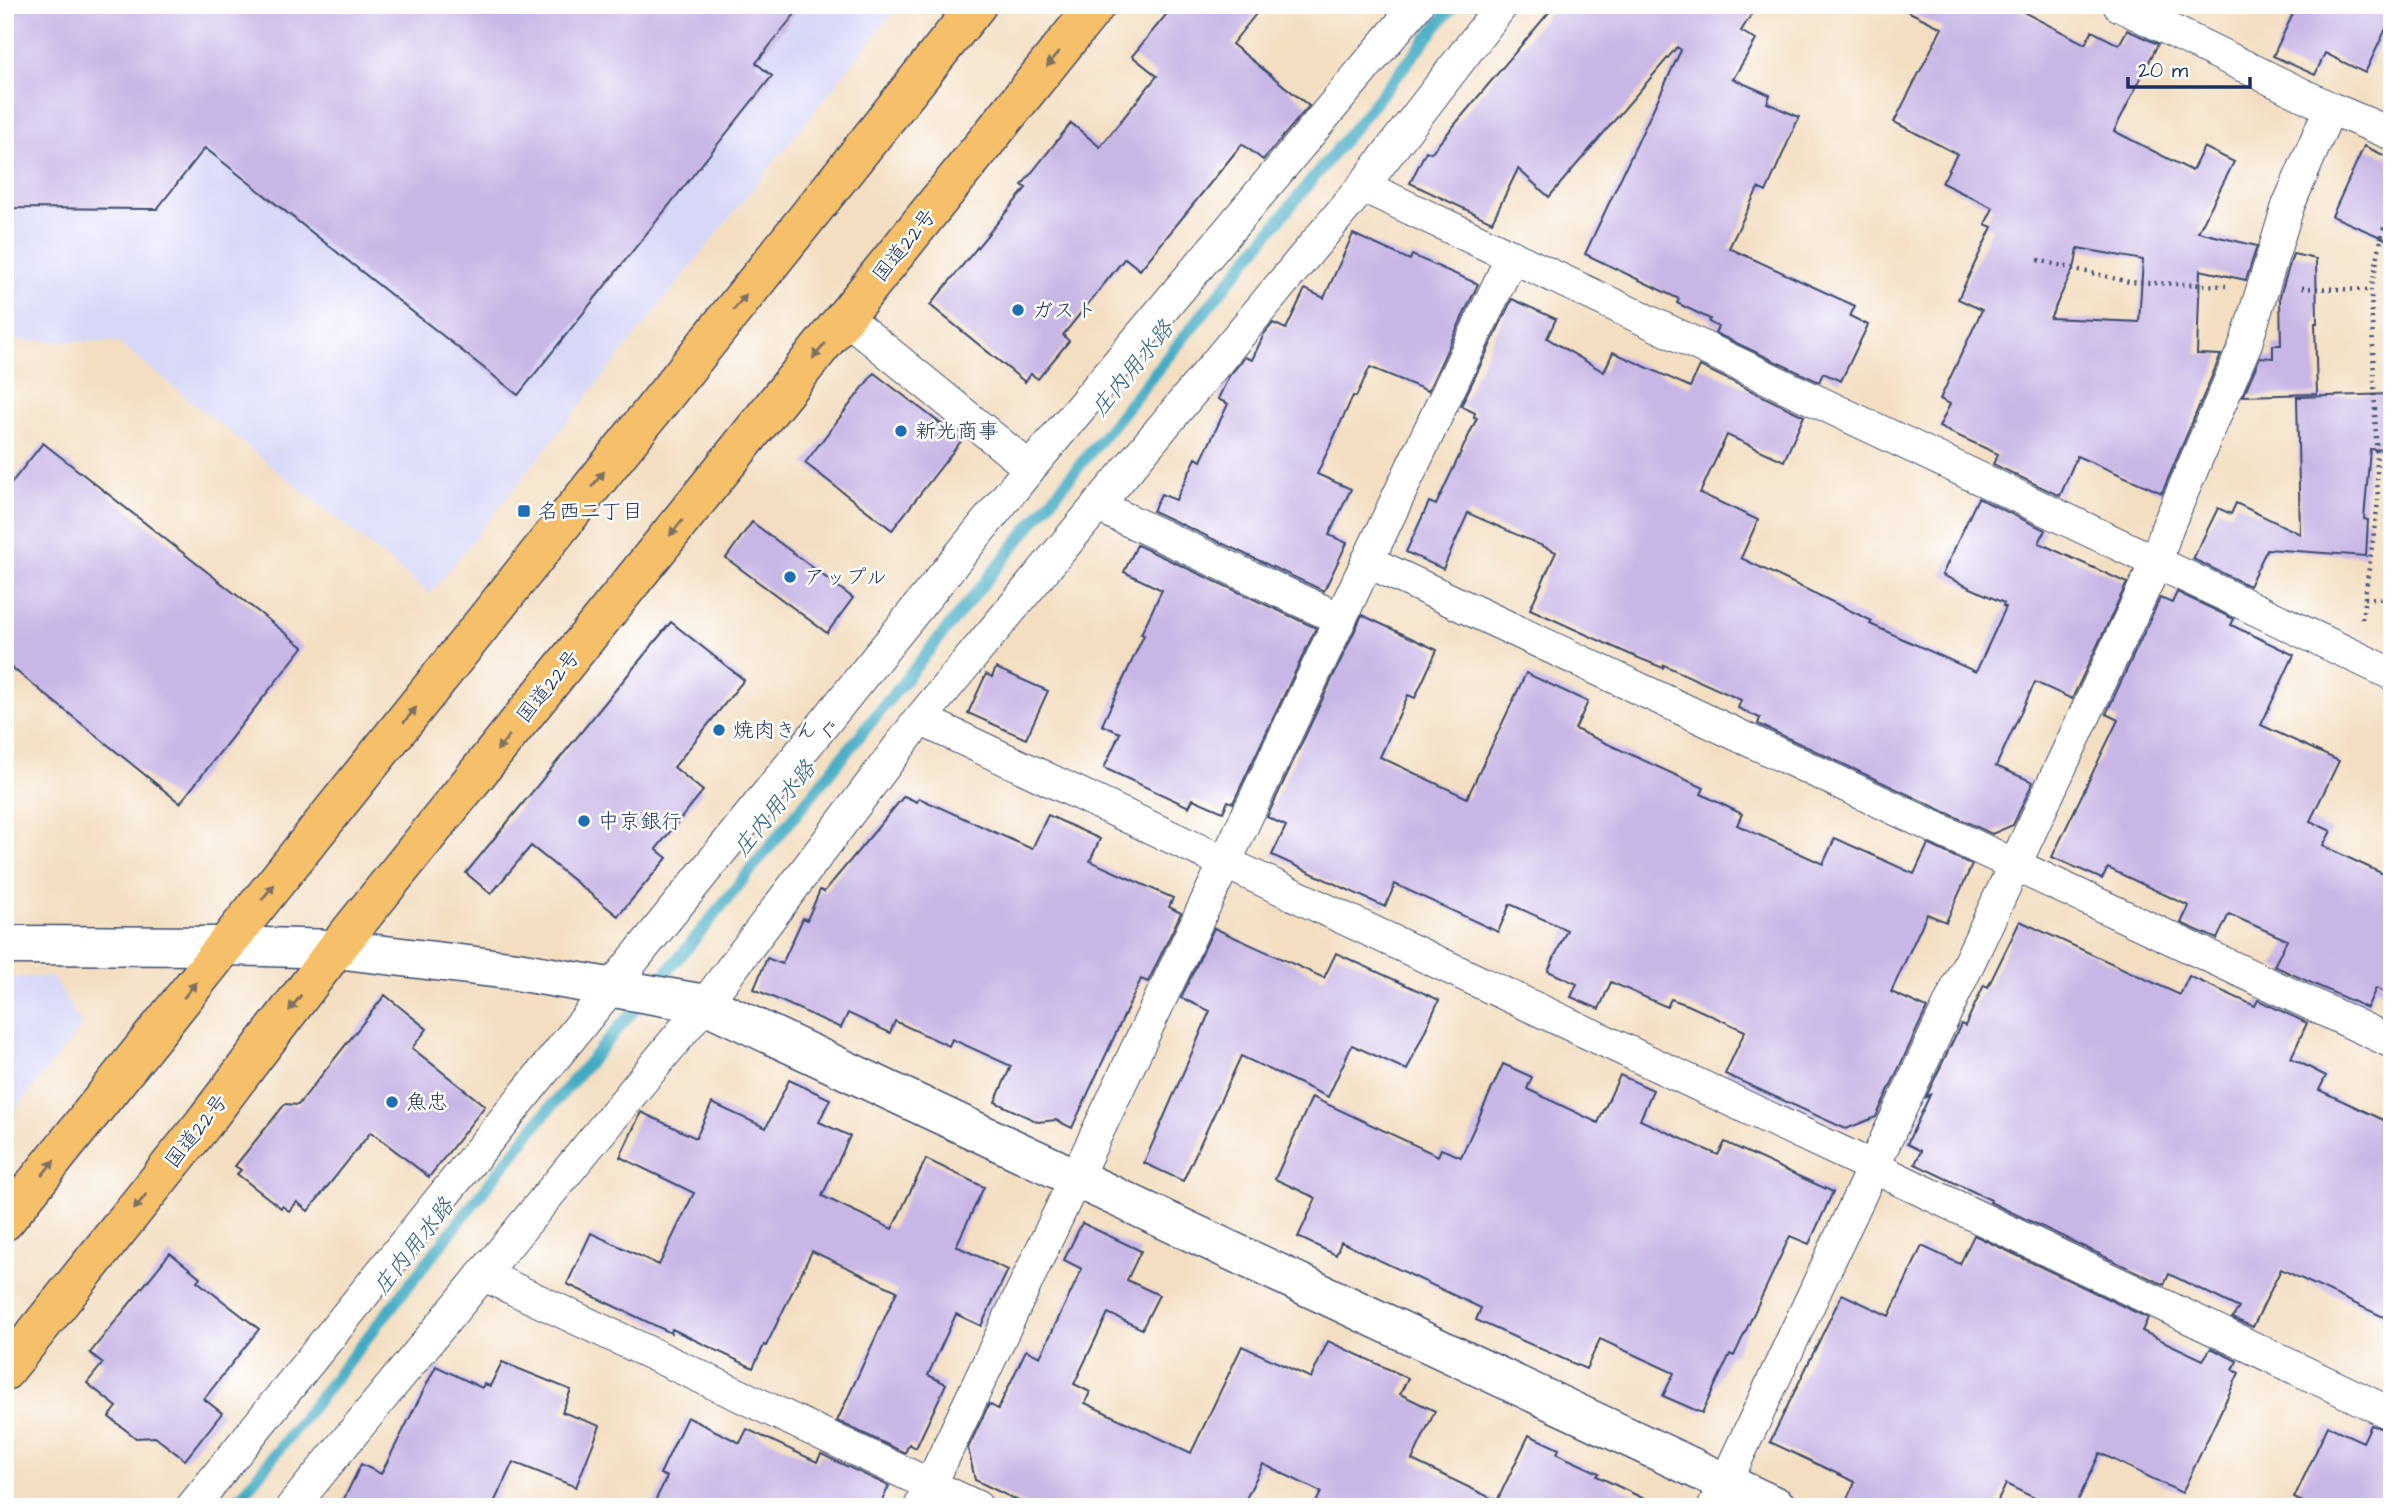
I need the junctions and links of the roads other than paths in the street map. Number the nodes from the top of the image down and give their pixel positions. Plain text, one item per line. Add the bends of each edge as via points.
1 (977, 5) edge
2 (1096, 5) edge
3 (1417, 5) edge
4 (1502, 5) edge
5 (2119, 5) edge
6 (2330, 108) junction
7 (2392, 134) edge
8 (1363, 186) junction
9 (1512, 256) junction
10 (846, 318) junction
11 (1030, 468) junction
12 (1098, 506) junction
13 (1367, 561) junction
14 (2156, 563) junction
15 (1340, 619) junction
16 (2392, 674) edge
17 (920, 719) junction
18 (1224, 862) junction
19 (2014, 866) junction
20 (5, 945) edge
21 (225, 946) junction
22 (336, 949) junction
23 (617, 988) junction
24 (699, 1003) junction
25 (2392, 1042) edge
26 (1873, 1167) junction
27 (1075, 1178) junction
28 (5, 1221) edge
29 (482, 1274) junction
30 (5, 1371) edge
31 (2392, 1414) edge
32 (1719, 1495) edge
33 (925, 1496) edge
34 (191, 1507) edge
35 (292, 1507) edge
36 (977, 1507) edge
37 (1777, 1507) edge

21 -> 1 highway
2 -> 10 highway, 国道22号
3 - 11 street
4 - 8 street
5 - 6 street
6 - 7 street
6 - 14 street via 2288,206 2246,343
8 - 9 street
8 - 12 street
9 - 13 street
9 - 14 street
10 - 11 street
10 -> 22 highway, 国道22号
11 - 23 street
12 - 15 street
12 - 17 street
13 - 15 street
13 - 19 street
14 - 16 street
14 - 19 street
15 - 18 street
17 - 18 street
17 - 24 street
18 - 26 street
18 - 27 street
19 - 25 street
19 - 26 street
20 - 21 street
21 - 22 street
28 -> 21 highway
22 - 23 street
22 -> 30 highway, 国道22号
23 - 24 street
23 - 34 street
24 - 27 street
24 - 29 street
26 - 31 street
26 - 32 street
27 - 32 street
27 - 33 street
29 - 33 street
29 - 35 street
32 - 37 street
33 - 36 street

